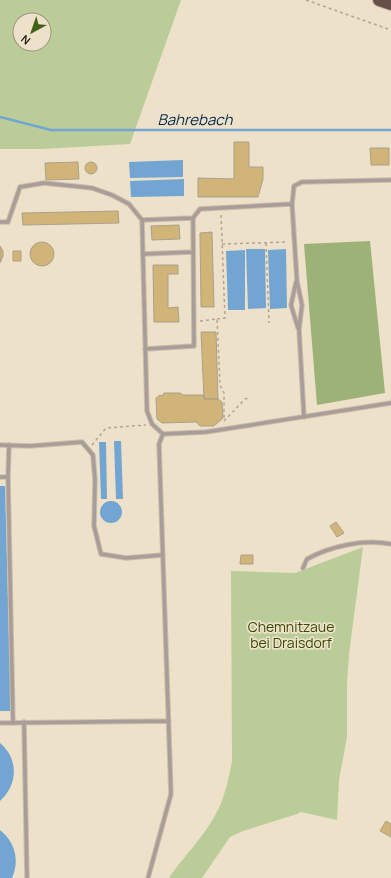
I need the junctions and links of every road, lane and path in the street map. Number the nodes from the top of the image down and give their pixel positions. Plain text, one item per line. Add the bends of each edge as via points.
1 (306, 0) edge
2 (379, 0) edge
3 (391, 4) edge
4 (391, 30) edge
5 (391, 180) edge
6 (292, 204) junction
7 (221, 208) junction
8 (193, 218) junction
9 (142, 220) junction
10 (0, 222) edge
11 (266, 242) junction
12 (294, 242) junction
13 (222, 244) junction
14 (193, 252) junction
15 (143, 254) junction
16 (297, 281) junction
17 (217, 319) junction
18 (194, 322) junction
19 (269, 323) dead end
20 (299, 329) junction
21 (146, 349) junction
22 (249, 398) dead end
23 (391, 403) edge
24 (304, 417) junction
25 (152, 424) junction
26 (163, 434) junction
27 (0, 445) edge
28 (9, 445) junction
29 (88, 449) junction
30 (0, 477) edge
31 (8, 477) junction
32 (391, 544) edge
33 (163, 555) junction
34 (303, 568) dead end
35 (169, 720) junction
36 (0, 722) edge
37 (13, 722) junction
38 (24, 722) junction
39 (27, 878) edge
40 (148, 878) edge

1 - 4 path
2 - 3 highway
5 - 6 lane via 302,182 294,186
6 - 7 lane
6 - 12 lane
7 - 8 lane via 200,209
7 - 13 path
8 - 9 lane
8 - 14 lane
9 - 10 lane via 129,204 112,195 92,188 44,183 20,187 8,222
9 - 15 lane
11 - 12 path
11 - 13 path
11 - 19 path
12 - 16 lane
13 - 17 path via 225,318
14 - 15 lane
14 - 18 lane
15 - 21 lane
16 - 20 lane via 302,305
16 - 20 lane via 291,305
17 - 18 path
17 - 22 path via 224,421
18 - 21 lane via 194,346
20 - 24 lane
21 - 25 lane via 147,411
23 - 24 lane
24 - 26 lane via 206,432
25 - 26 lane
25 - 29 path via 106,428
26 - 33 lane via 160,444
27 - 28 lane
28 - 29 lane via 82,442
28 - 31 lane
29 - 33 lane via 93,455 96,480 94,526 101,554 126,558
30 - 31 lane
31 - 37 lane
32 - 34 lane via 378,542 328,549 306,559
33 - 35 lane
35 - 38 lane
35 - 40 lane via 171,794
36 - 37 lane
37 - 38 lane
38 - 39 lane

